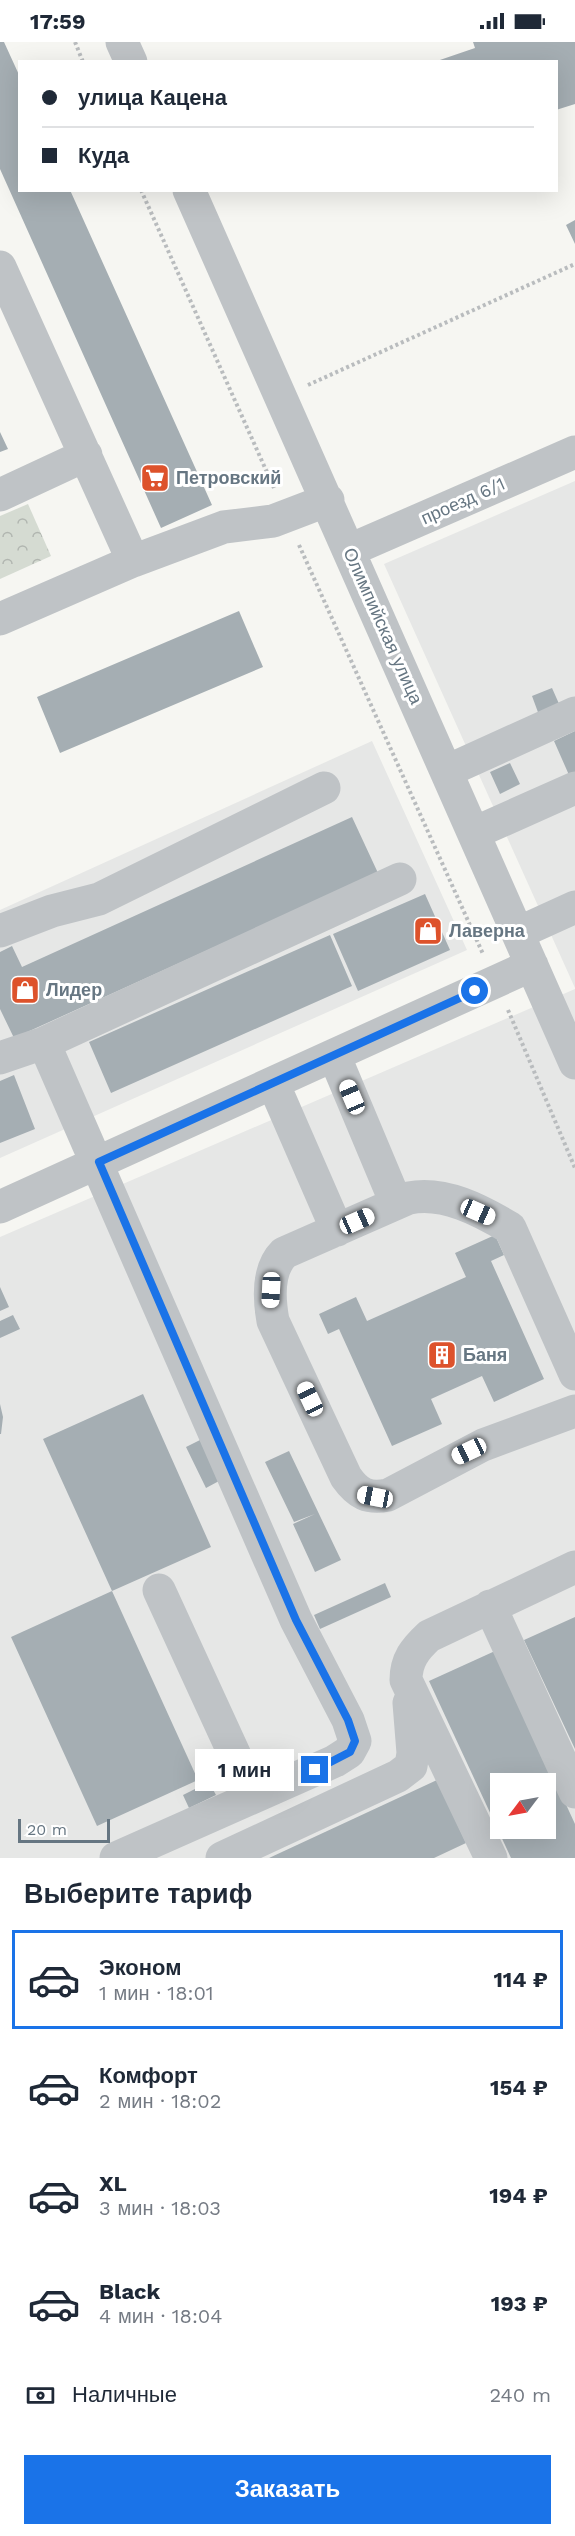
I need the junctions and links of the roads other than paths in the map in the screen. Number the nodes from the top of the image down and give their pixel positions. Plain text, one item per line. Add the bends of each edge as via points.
1 (122, 42) edge
2 (130, 60) edge
3 (190, 192) edge
4 (0, 267) edge
5 (8, 308) edge
6 (575, 452) edge
7 (86, 455) junction
8 (0, 495) edge
9 (328, 500) junction
10 (350, 550) junction
11 (133, 561) junction
12 (0, 619) edge
13 (575, 713) edge
14 (447, 771) junction
15 (324, 788) dead end
16 (575, 788) edge
17 (474, 833) junction
18 (400, 879) dead end
19 (575, 907) edge
20 (0, 931) edge
21 (518, 933) junction
22 (532, 965) junction
23 (44, 1043) junction
24 (334, 1055) junction
25 (0, 1058) edge
26 (575, 1063) edge
27 (273, 1083) junction
28 (99, 1162) junction
29 (396, 1203) junction
30 (0, 1207) edge
31 (337, 1230) junction
32 (575, 1374) edge
33 (575, 1411) edge
34 (575, 1567) edge
35 (159, 1590) dead end
36 (490, 1606) junction
37 (406, 1680) junction
38 (575, 1792) edge
39 (254, 1797) junction
40 (484, 1856) edge
41 (116, 1858) edge
42 (222, 1858) edge

1 - 2 street
3 - 9 street, Олимпийская улица
4 - 5 street
5 - 7 street
6 - 10 street, проезд 6/1
7 - 8 street
7 - 11 street
9 - 10 street, Олимпийская улица
9 - 11 street via 273,521 224,527
10 - 14 street, Олимпийская улица
11 - 12 street
13 - 14 street
14 - 17 street, Олимпийская улица
15 - 20 street via 99,899 52,910
16 - 17 street
17 - 21 street, Олимпийская улица
18 - 23 street
19 - 21 street
21 - 22 street, Олимпийская улица
22 - 24 street
22 - 26 street, Олимпийская улица
23 - 25 street
23 - 28 street
24 - 27 street
24 - 29 street
27 - 28 street
27 - 31 street
28 - 30 street
28 - 39 street via 296,1620 355,1741 350,1752 335,1761
29 - 31 street
29 - 32 street via 424,1195 440,1196 510,1228
31 - 33 street via 284,1253 276,1261 270,1308 346,1478 362,1495 388,1495 483,1445
34 - 36 street
35 - 39 street
36 - 37 street via 429,1636 414,1650 406,1667
36 - 38 street
37 - 40 street
37 - 42 street via 411,1766 398,1776
39 - 41 street

